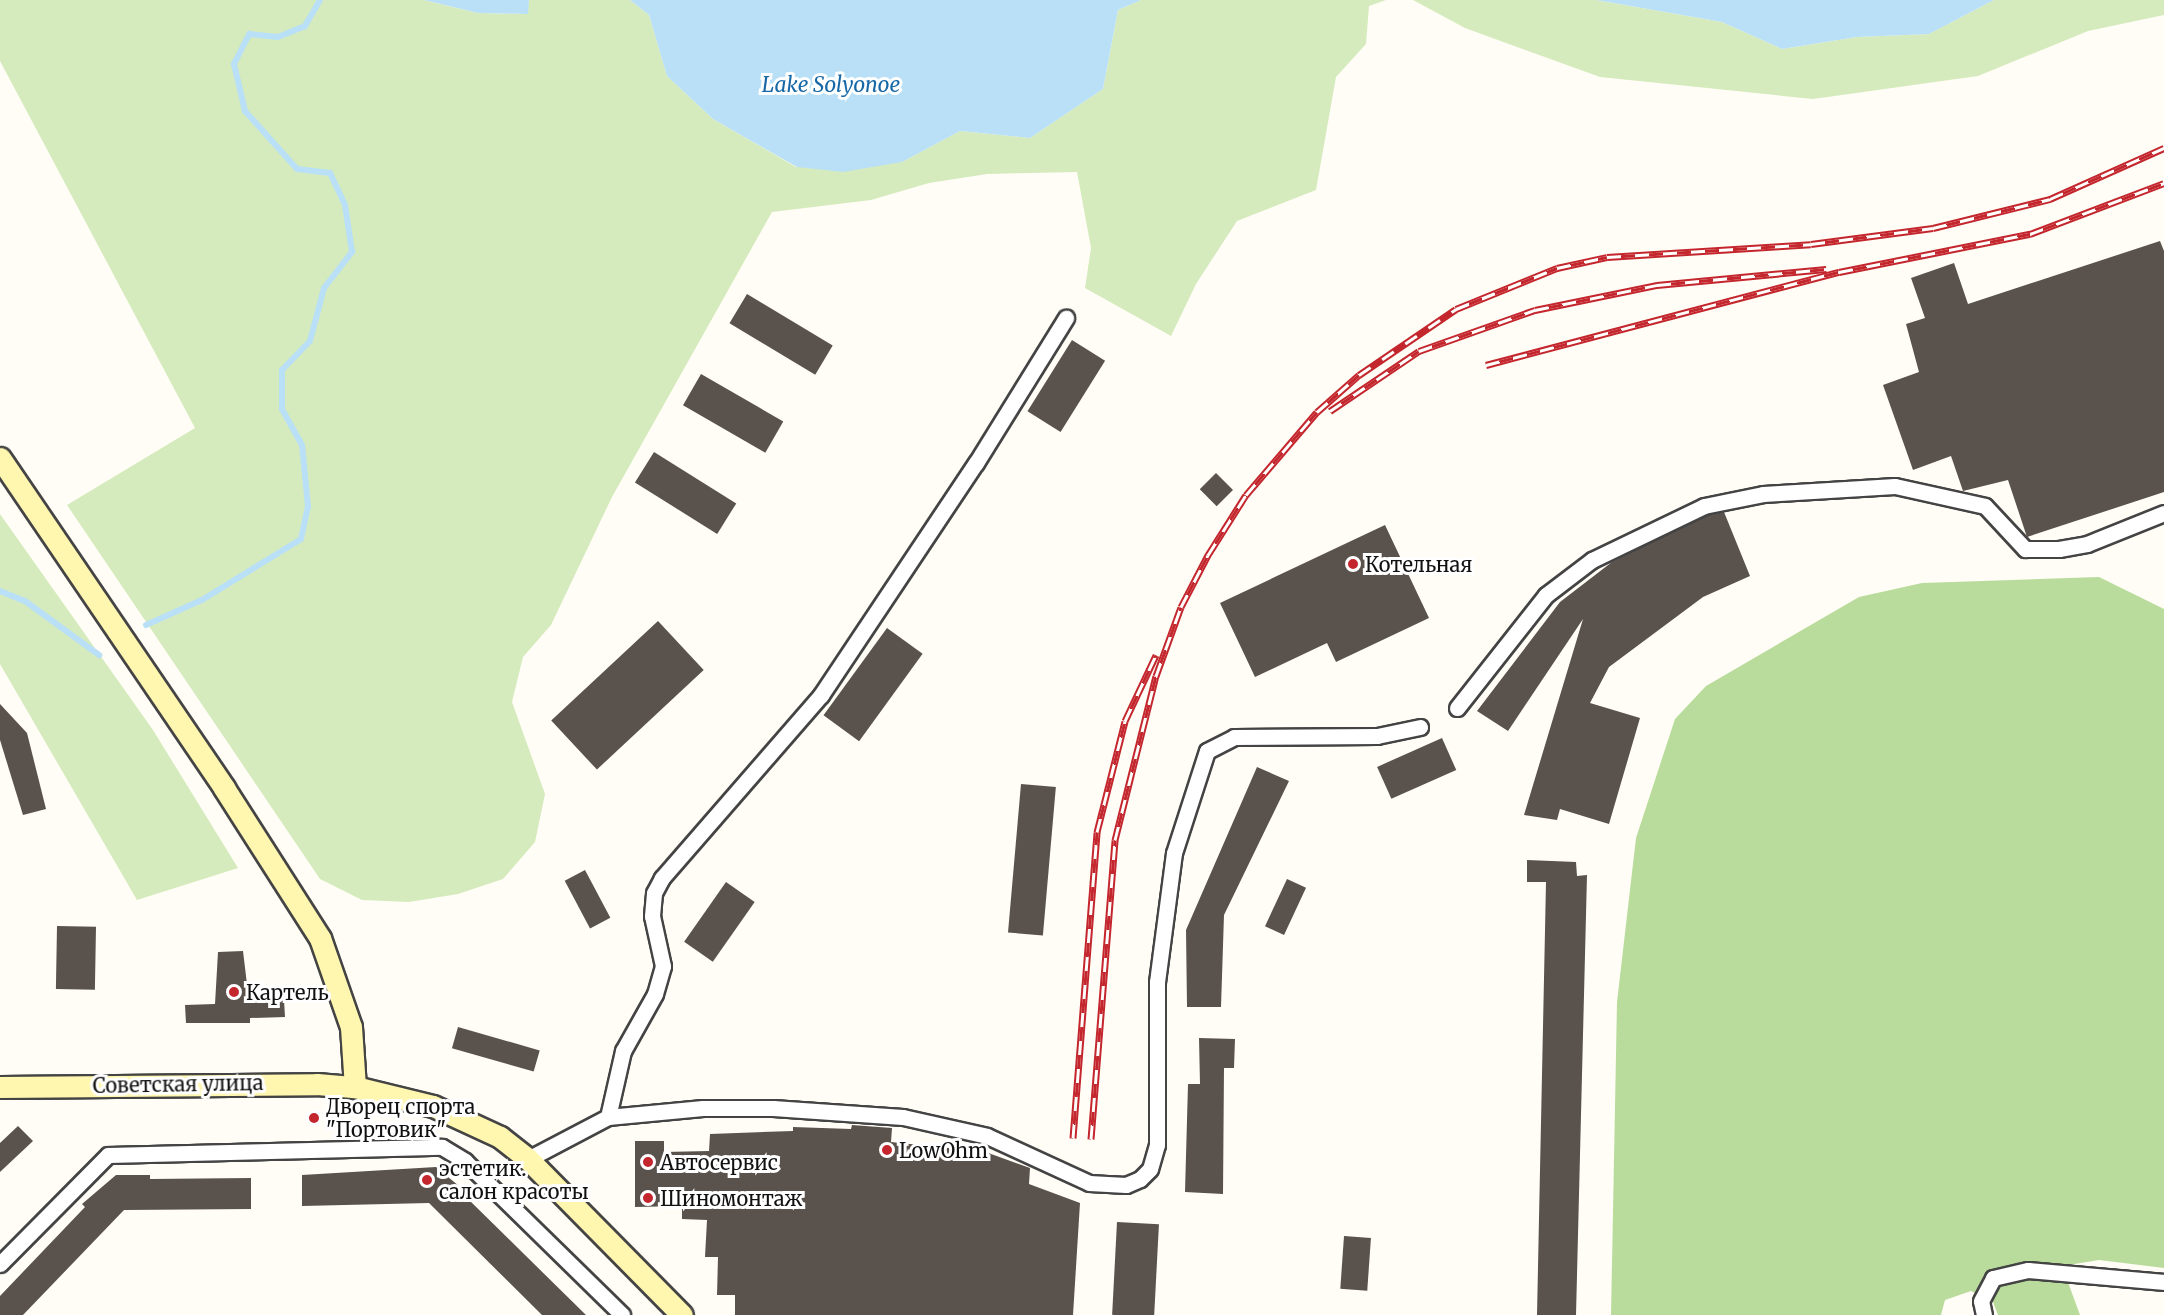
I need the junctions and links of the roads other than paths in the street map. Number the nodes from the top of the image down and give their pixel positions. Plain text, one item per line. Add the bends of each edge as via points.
1 (1066, 318) dead end
2 (0, 458) edge
3 (2164, 513) edge
4 (1457, 708) dead end
5 (1420, 727) dead end
6 (0, 1087) edge
7 (355, 1087) junction
8 (608, 1117) junction
9 (528, 1159) junction
10 (0, 1264) edge
11 (2164, 1282) edge
12 (678, 1314) edge
13 (622, 1315) edge
14 (1984, 1315) edge

1 - 8 street via 976,463 821,695 662,878 654,893 652,916 663,966 655,994 623,1051
2 - 7 main road via 224,788 320,938 351,1027
3 - 4 street via 2087,544 2025,549 1985,506 1895,486 1763,494 1704,506 1592,560 1546,595
5 - 8 street via 1377,736 1234,737 1207,751 1174,853 1156,982 1157,1145 1150,1169 1140,1179 1126,1185 1089,1183 987,1136 903,1117 703,1108
6 - 7 main road, Советская улица via 258,1082
7 - 9 main road, Советская улица via 433,1106 470,1121
8 - 9 street
9 - 12 main road, Советская улица
10 - 13 street via 108,1155 442,1147 465,1161
11 - 14 street via 2028,1270 1993,1278 1981,1300

